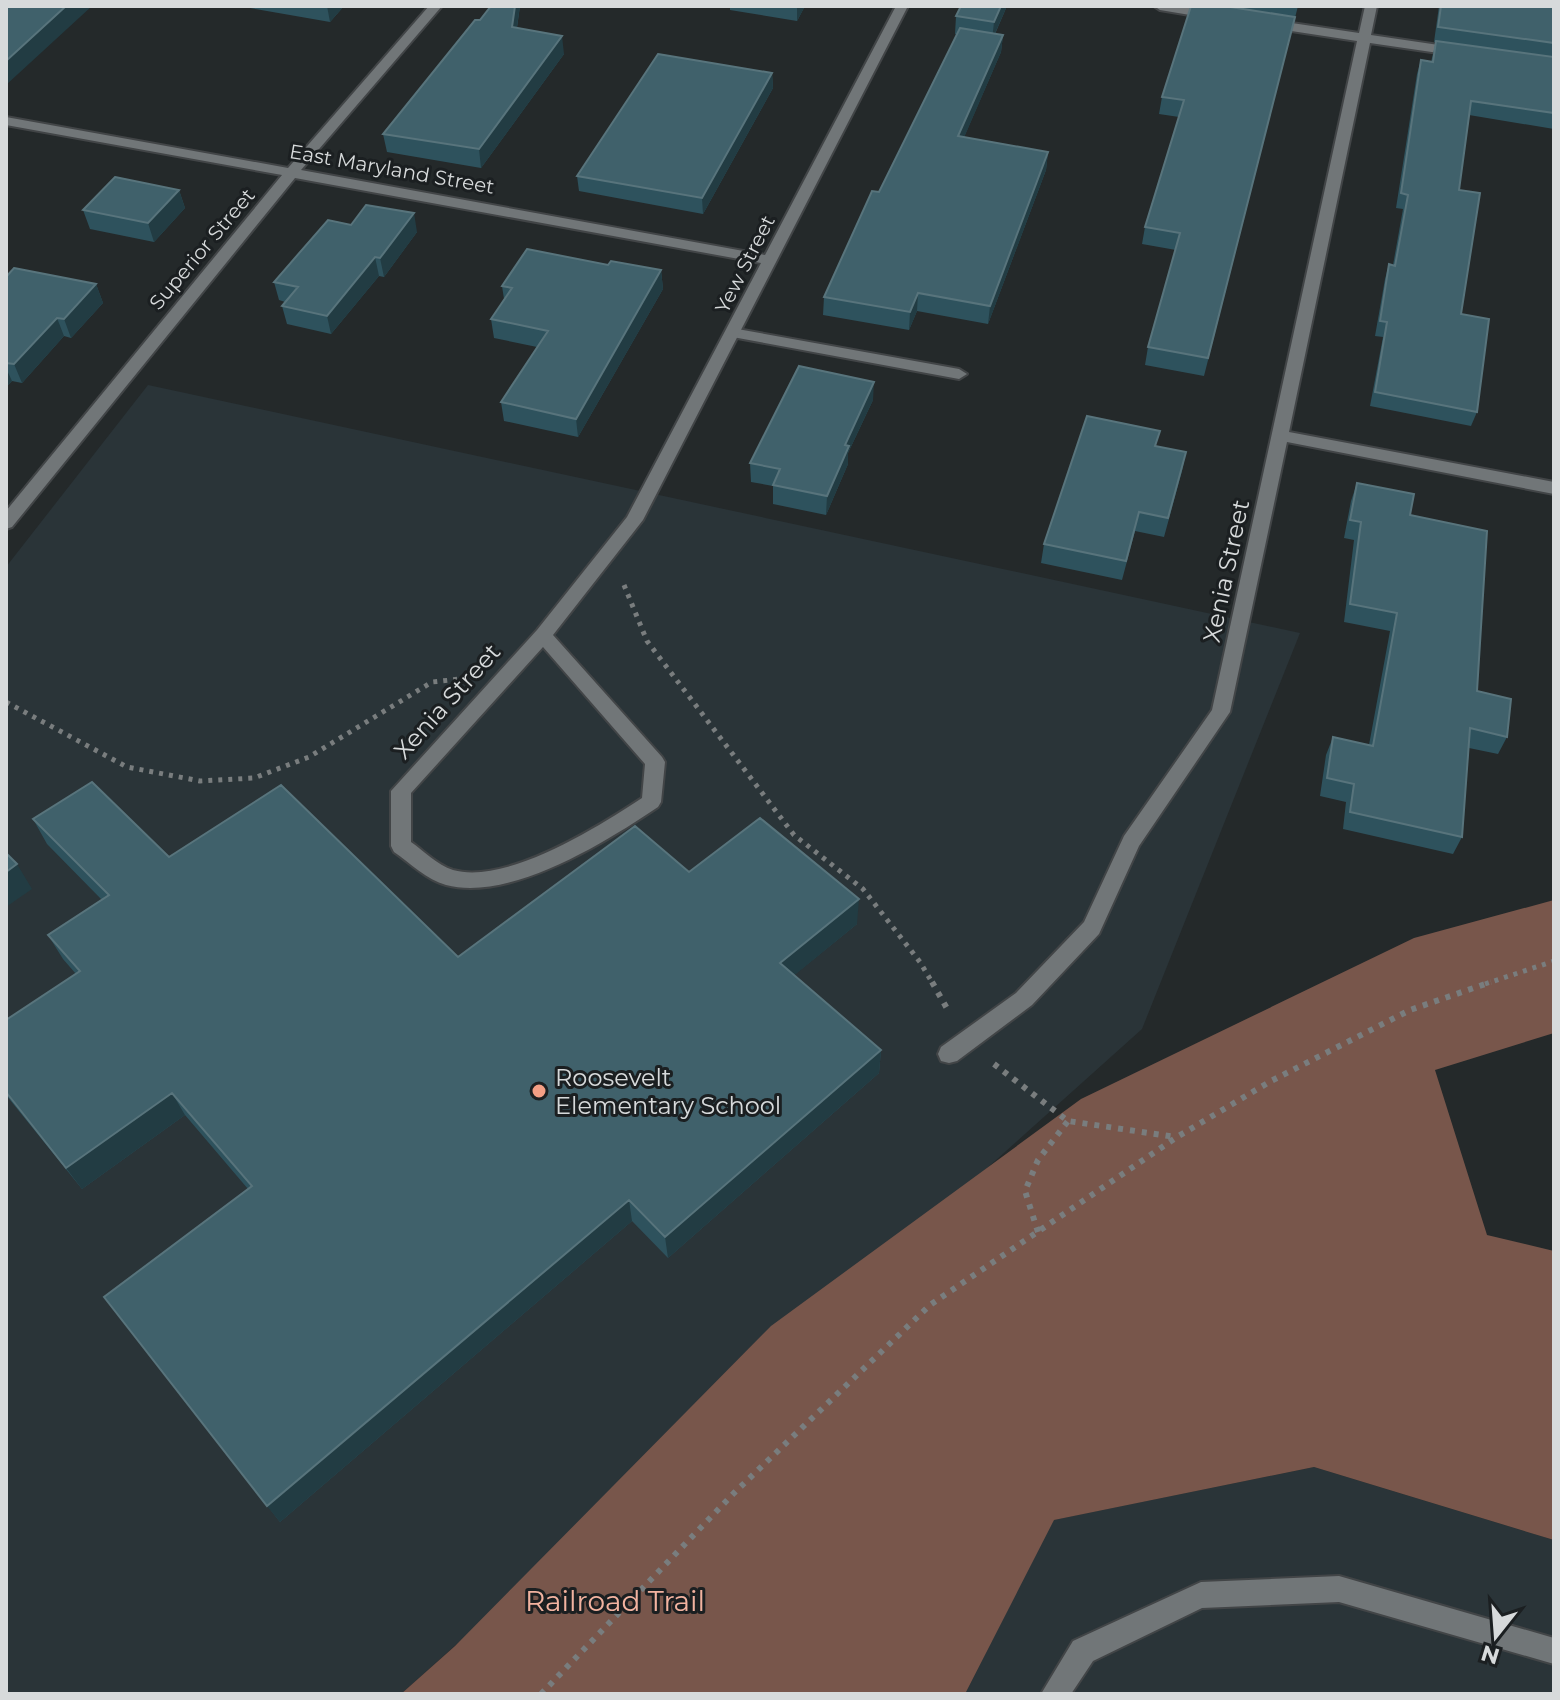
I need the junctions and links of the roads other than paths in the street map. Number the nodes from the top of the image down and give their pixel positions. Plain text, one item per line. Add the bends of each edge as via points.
1 (436, 6) edge
2 (902, 6) edge
3 (1160, 6) edge
4 (1371, 6) edge
5 (1223, 16) edge
6 (1255, 21) edge
7 (1365, 39) junction
8 (1475, 55) edge
9 (6, 121) edge
10 (291, 173) junction
11 (770, 260) junction
12 (732, 333) junction
13 (959, 374) dead end
14 (1282, 436) junction
15 (1554, 488) edge
16 (6, 523) edge
17 (619, 539) joint
18 (543, 635) junction
19 (949, 1054) dead end
20 (1554, 1651) edge
21 (1055, 1694) edge

1 - 10 street, Superior Street
2 - 11 street, Yew Street
3 - 5 street
4 - 7 street, Xenia Street
6 - 7 street
7 - 8 street
7 - 14 street, Xenia Street
9 - 10 street, East Maryland Street
10 - 11 street, East Maryland Street
10 - 16 street, Superior Street
11 - 12 street, Yew Street
12 - 13 street
12 - 17 street, Yew Street via 634,520
14 - 15 street
14 - 19 street, Xenia Street via 1221,712 1131,842 1092,928 1024,999
17 - 18 street, Xenia Street
18 - 18 street, Xenia Street via 401,791 401,846 449,878 492,880 590,841 651,802 655,762
20 - 21 street via 1339,1589 1201,1595 1083,1651

